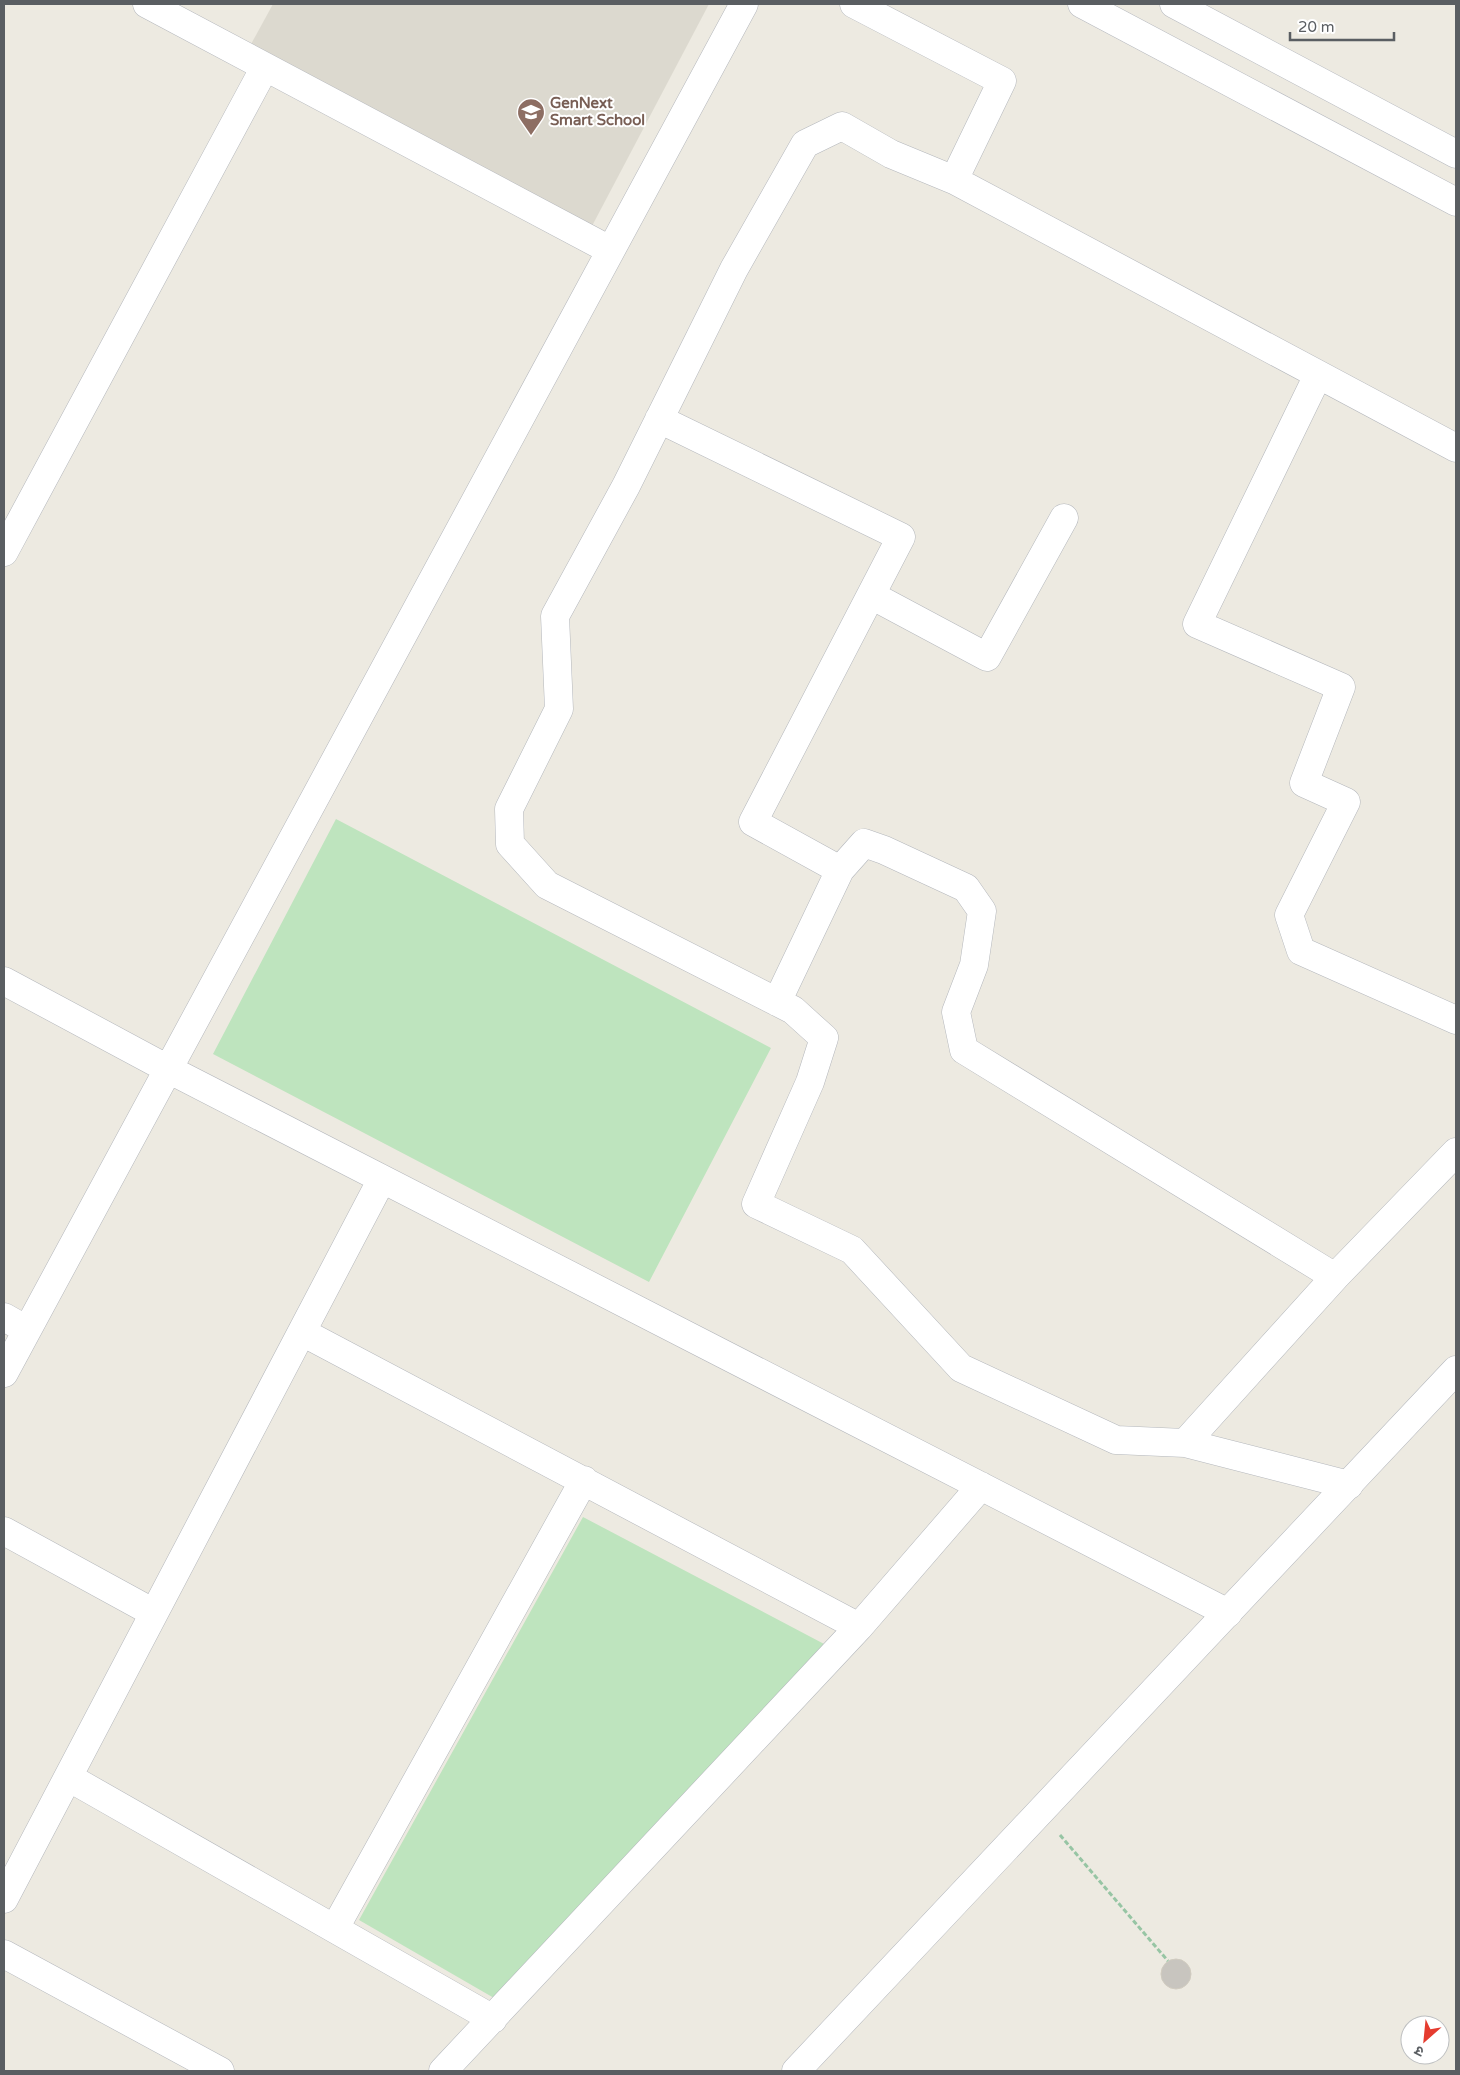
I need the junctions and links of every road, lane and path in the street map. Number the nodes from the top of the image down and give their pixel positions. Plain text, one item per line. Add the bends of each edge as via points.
1 (147, 4) edge
2 (744, 4) edge
3 (854, 4) edge
4 (1084, 4) edge
5 (1174, 4) edge
6 (265, 67) junction
7 (1456, 154) edge
8 (954, 180) junction
9 (1456, 202) edge
10 (610, 250) junction
11 (1318, 375) junction
12 (659, 419) junction
13 (1456, 448) edge
14 (1064, 518) dead end
15 (4, 552) edge
16 (871, 595) junction
17 (840, 870) junction
18 (4, 981) edge
19 (777, 1002) junction
20 (1456, 1020) edge
21 (168, 1069) junction
22 (1456, 1152) edge
23 (382, 1179) junction
24 (1335, 1277) junction
25 (4, 1317) edge
26 (27, 1330) junction
27 (302, 1332) junction
28 (1456, 1370) edge
29 (4, 1373) edge
30 (1186, 1443) junction
31 (584, 1480) junction
32 (1349, 1485) junction
33 (982, 1486) junction
34 (4, 1531) edge
35 (154, 1613) junction
36 (1228, 1613) junction
37 (859, 1627) junction
38 (68, 1777) junction
39 (1040, 1812) junction
40 (4, 1899) edge
41 (335, 1928) junction
42 (4, 1954) edge
43 (1168, 1961) dead end
44 (493, 2019) junction
45 (220, 2071) edge
46 (443, 2071) edge
47 (796, 2071) edge

1 - 6 street
2 - 10 street
3 - 8 street via 1002,81
4 - 9 street
5 - 7 street
6 - 10 street
6 - 15 street
8 - 11 street
8 - 12 street via 891,154 842,126 805,144 734,269
10 - 21 street
11 - 13 street
11 - 20 street via 1197,624 1341,687 1304,783 1346,802 1288,915 1301,951
12 - 16 street via 901,537
12 - 19 street via 555,616 559,709 509,808 510,844 547,885
14 - 16 street via 987,657
16 - 17 street via 753,822
17 - 19 street
17 - 24 street via 864,843 966,888 982,911 974,966 956,1012 964,1050
18 - 21 street
19 - 30 street via 793,1010 824,1038 810,1082 756,1204 852,1250 961,1368 1116,1440
21 - 23 street
21 - 26 street
22 - 24 street
23 - 27 street
23 - 33 street
24 - 30 street
25 - 26 street
26 - 29 street
27 - 31 street
27 - 35 street
28 - 32 street
30 - 32 street
31 - 37 street
31 - 41 street
32 - 36 street
33 - 36 street
33 - 37 street
34 - 35 street
35 - 38 street
36 - 39 street
37 - 44 street
38 - 40 street
38 - 41 street
39 - 43 path
39 - 47 street
41 - 44 street
42 - 45 street
44 - 46 street

